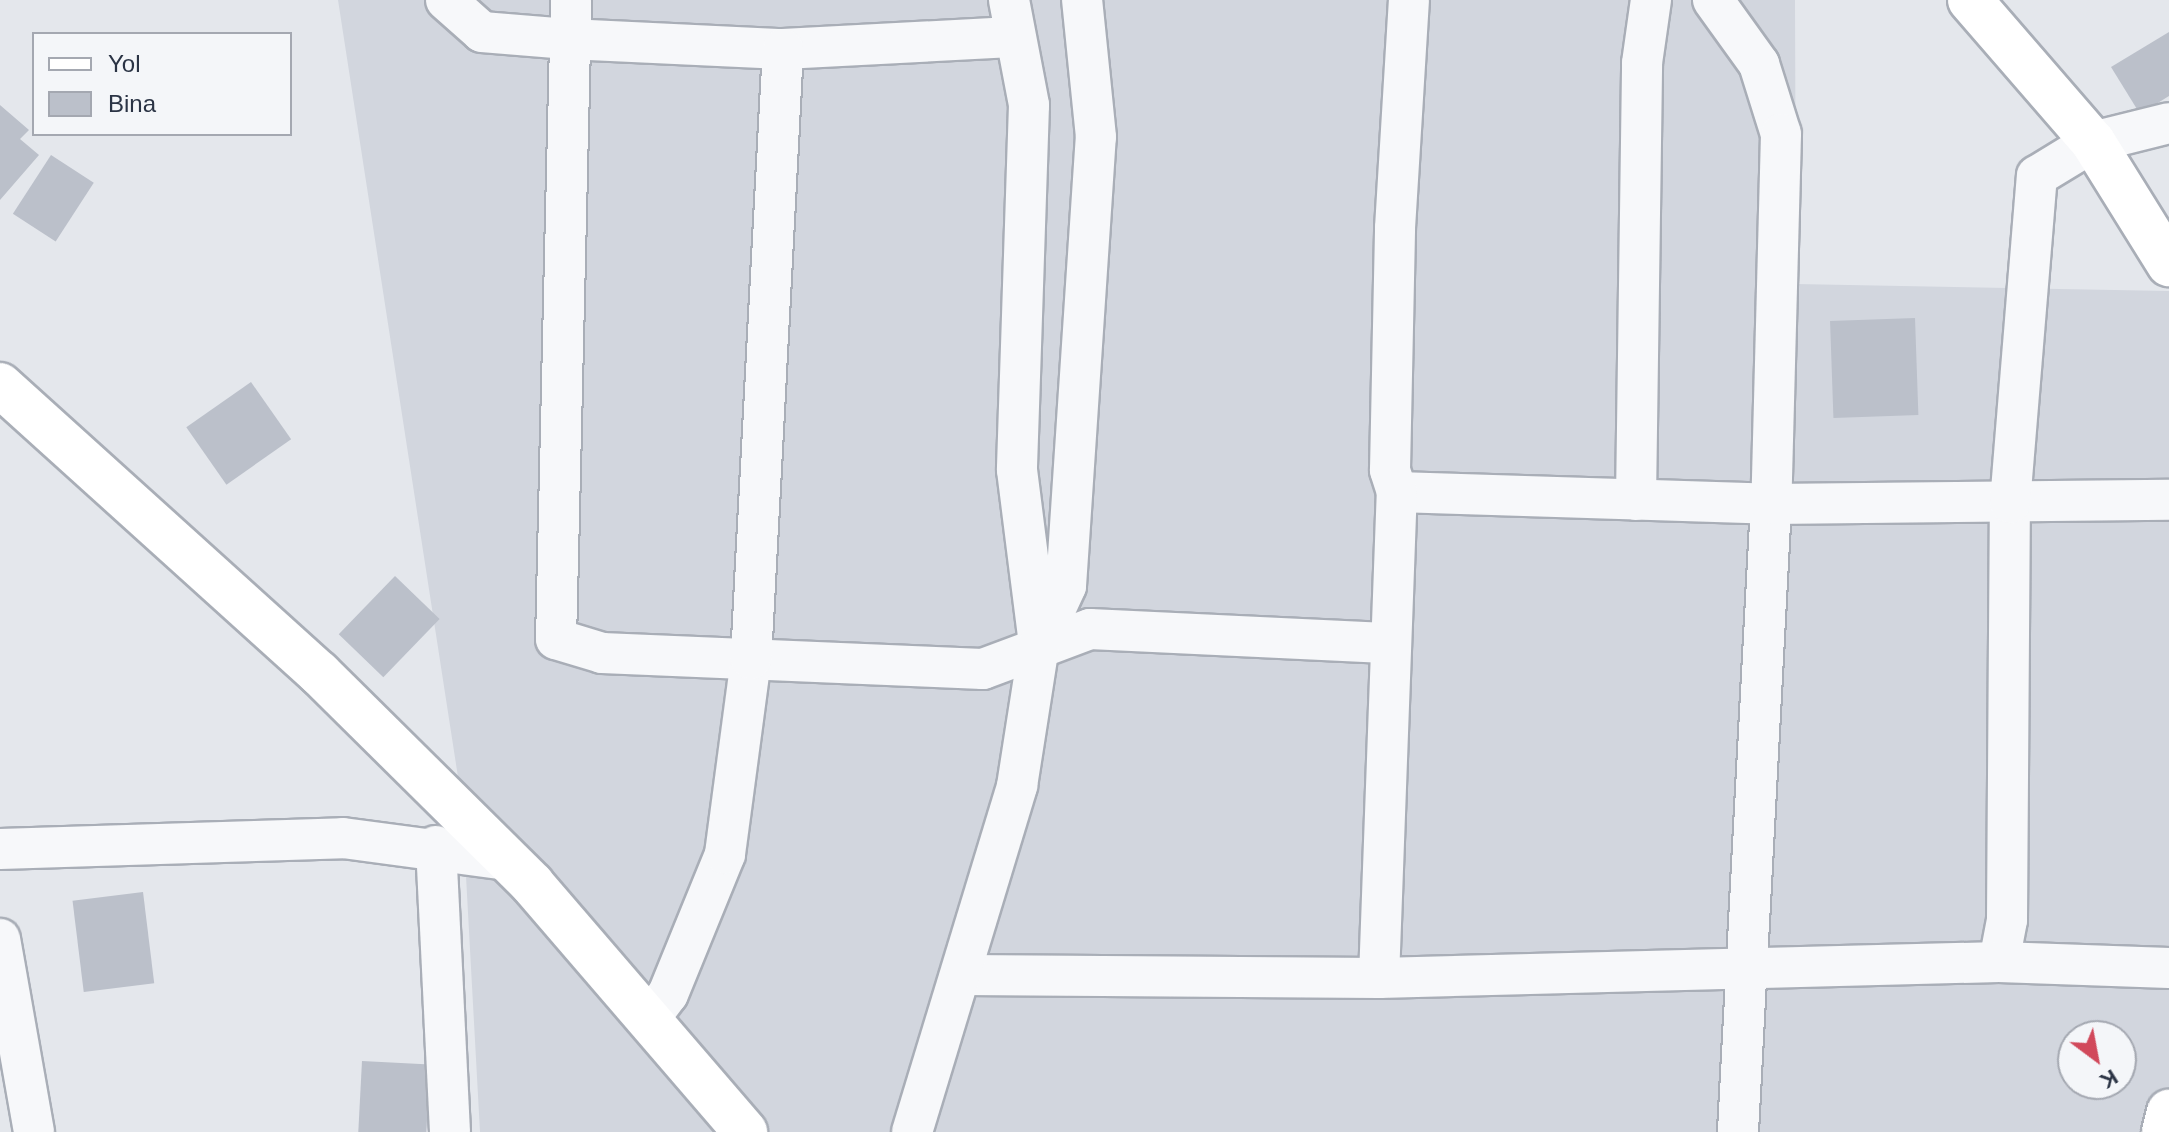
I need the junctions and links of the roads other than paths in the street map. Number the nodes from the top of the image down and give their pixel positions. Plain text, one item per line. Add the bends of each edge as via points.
1 (446, 0) edge
2 (571, 0) edge
3 (1082, 0) edge
4 (1409, 0) edge
5 (1651, 0) edge
6 (1713, 0) edge
7 (1970, 0) edge
8 (1010, 18) edge
9 (568, 39) junction
10 (783, 49) junction
11 (2169, 123) edge
12 (2093, 142) junction
13 (2169, 264) edge
14 (0, 385) edge
15 (1397, 492) junction
16 (1636, 500) junction
17 (2169, 500) edge
18 (2010, 503) junction
19 (1771, 504) junction
20 (1386, 643) junction
21 (1039, 645) junction
22 (751, 659) junction
23 (436, 846) junction
24 (0, 849) edge
25 (508, 860) junction
26 (0, 939) edge
27 (1999, 962) junction
28 (1741, 967) junction
29 (2169, 968) edge
30 (964, 975) junction
31 (1379, 978) junction
32 (649, 1019) junction
33 (2169, 1112) edge
34 (34, 1132) edge
35 (450, 1132) edge
36 (745, 1132) edge
37 (912, 1132) edge
38 (1738, 1132) edge
39 (2164, 1132) edge

1 - 9 street via 482,32
2 - 9 street
3 - 21 street via 1096,137 1067,571
4 - 15 street via 1395,243 1390,470
5 - 16 street via 1642,63
6 - 19 street via 1759,64 1781,134
7 - 12 street
8 - 10 street
8 - 21 street via 1029,105 1017,470
9 - 10 street
9 - 22 street via 556,639 602,653
10 - 22 street
11 - 12 street
12 - 13 street
12 - 18 street via 2037,176
14 - 25 street via 319,673
15 - 16 street
15 - 20 street
16 - 19 street
17 - 18 street
18 - 19 street
18 - 27 street via 2007,920
19 - 28 street
20 - 21 street via 1090,629
20 - 31 street
21 - 22 street via 983,669
21 - 30 street via 1017,786
22 - 32 street via 725,854 668,994
23 - 24 street via 343,838
23 - 25 street
23 - 35 street
25 - 32 street
26 - 34 street
27 - 28 street
27 - 29 street
28 - 31 street
28 - 38 street
30 - 31 street
30 - 37 street
32 - 36 street
33 - 39 street

